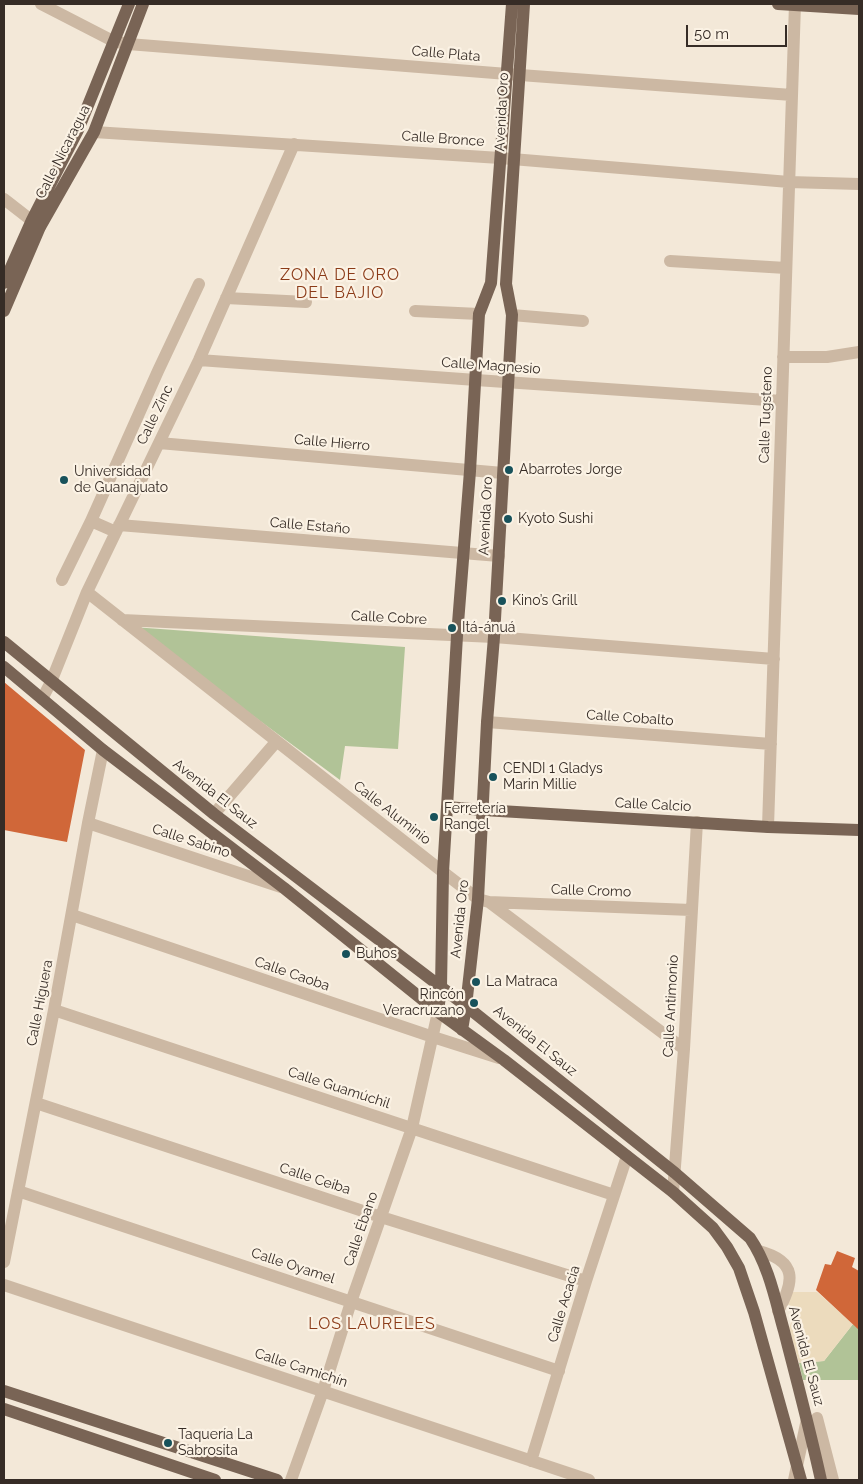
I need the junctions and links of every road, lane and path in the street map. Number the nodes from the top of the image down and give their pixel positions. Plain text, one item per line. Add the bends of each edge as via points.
1 (41, 4) edge
2 (128, 4) edge
3 (143, 4) edge
4 (512, 4) edge
5 (524, 4) edge
6 (778, 4) edge
7 (795, 4) edge
8 (859, 9) edge
9 (114, 41) junction
10 (128, 44) junction
11 (506, 74) junction
12 (520, 75) junction
13 (792, 95) junction
14 (94, 132) junction
15 (294, 144) junction
16 (500, 158) junction
17 (515, 159) junction
18 (789, 182) junction
19 (859, 184) edge
20 (4, 199) edge
21 (36, 224) junction
22 (670, 261) dead end
23 (786, 268) junction
24 (4, 283) edge
25 (199, 284) dead end
26 (226, 298) junction
27 (306, 302) dead end
28 (4, 311) edge
29 (416, 311) dead end
30 (479, 314) junction
31 (512, 315) junction
32 (583, 321) dead end
33 (859, 352) edge
34 (783, 357) junction
35 (199, 360) junction
36 (476, 380) junction
37 (508, 382) junction
38 (782, 400) junction
39 (159, 443) junction
40 (470, 471) junction
41 (503, 473) junction
42 (91, 521) junction
43 (118, 528) junction
44 (464, 554) junction
45 (499, 556) junction
46 (62, 580) dead end
47 (87, 592) junction
48 (122, 620) junction
49 (457, 636) junction
50 (494, 637) junction
51 (4, 642) edge
52 (774, 659) junction
53 (4, 667) edge
54 (51, 682) junction
55 (42, 699) junction
56 (487, 722) junction
57 (276, 742) junction
58 (771, 744) junction
59 (104, 750) junction
60 (447, 807) junction
61 (483, 810) junction
62 (214, 814) junction
63 (697, 822) junction
64 (88, 824) junction
65 (768, 827) junction
66 (859, 830) edge
67 (443, 872) junction
68 (284, 888) junction
69 (484, 901) junction
70 (691, 910) junction
71 (72, 915) junction
72 (441, 987) junction
73 (466, 1006) junction
74 (54, 1010) junction
75 (438, 1012) junction
76 (462, 1030) junction
77 (433, 1037) junction
78 (684, 1049) junction
79 (504, 1060) junction
80 (36, 1103) junction
81 (412, 1128) junction
82 (627, 1156) junction
83 (675, 1172) junction
84 (18, 1191) junction
85 (673, 1192) junction
86 (614, 1195) junction
87 (381, 1217) junction
88 (759, 1251) junction
89 (4, 1262) edge
90 (586, 1281) junction
91 (4, 1285) edge
92 (351, 1302) junction
93 (778, 1311) junction
94 (559, 1371) junction
95 (323, 1391) junction
96 (4, 1392) edge
97 (4, 1409) edge
98 (812, 1419) junction
99 (531, 1461) junction
100 (798, 1464) junction
101 (215, 1480) edge
102 (277, 1480) edge
103 (290, 1480) edge
104 (589, 1480) edge
105 (794, 1480) edge
106 (801, 1480) edge
107 (821, 1480) edge
108 (834, 1480) edge

1 - 9 street, Calle Plata
2 - 9 main road, Calle Nicaragua
3 - 10 main road, Calle Nicaragua
4 - 11 main road, Avenida Oro
5 - 12 main road, Avenida Oro
6 - 7 main road
7 - 8 main road
7 - 13 street, Calle Tugsteno
9 - 10 street, Calle Plata
9 - 21 main road, Calle Nicaragua
10 - 11 street, Calle Plata
10 - 14 main road, Calle Nicaragua
11 - 12 street, Calle Plata
11 - 16 main road, Avenida Oro
12 - 13 street, Calle Plata
12 - 17 main road, Avenida Oro
13 - 18 street, Calle Tugsteno
14 - 15 street, Calle Bronce
14 - 21 main road, Calle Nicaragua
15 - 16 street, Calle Bronce
15 - 26 street, Calle Zinc
16 - 17 street, Calle Bronce
16 - 30 main road, Avenida Oro via 491,283
17 - 18 street, Calle Bronce
17 - 31 main road, Avenida Oro via 506,284
18 - 19 street, Calle Bronce
18 - 23 street, Calle Tugsteno
20 - 21 street
21 - 24 main road, Calle Nicaragua
21 - 28 main road, Calle Nicaragua
22 - 23 street
23 - 34 street, Calle Tugsteno
25 - 42 street
26 - 27 street
26 - 35 street, Calle Zinc
29 - 30 street
30 - 36 main road, Avenida Oro
31 - 32 street
31 - 37 main road, Avenida Oro
33 - 34 street via 827,358
34 - 38 street, Calle Tugsteno
35 - 36 street, Calle Magnesio
35 - 39 street, Calle Zinc
36 - 37 street, Calle Magnesio
36 - 40 main road, Avenida Oro
37 - 38 street, Calle Magnesio
37 - 41 main road, Avenida Oro
38 - 52 street, Calle Tugsteno
39 - 40 street, Calle Hierro
39 - 43 street, Calle Zinc
40 - 41 street, Calle Hierro
40 - 44 main road, Avenida Oro
41 - 45 main road, Avenida Oro
42 - 43 street, Calle Estaño
42 - 46 street
43 - 44 street, Calle Estaño
43 - 47 street, Calle Zinc
44 - 45 street, Calle Estaño
44 - 49 main road, Avenida Oro
45 - 50 main road, Avenida Oro
47 - 48 street, Calle Aluminio
47 - 54 street, Calle Zinc
48 - 49 street, Calle Cobre
48 - 57 street, Calle Aluminio
49 - 50 street, Calle Cobre
49 - 60 main road, Avenida Oro
50 - 52 street, Calle Cobre
50 - 56 main road, Avenida Oro
51 - 54 main road, Avenida El Sauz
52 - 58 street, Calle Tugsteno
53 - 55 main road
54 - 55 street, Calle Zinc
54 - 62 main road, Avenida El Sauz
55 - 59 main road
56 - 58 street, Calle Cobalto
56 - 61 main road, Avenida Oro
57 - 62 street
57 - 67 street, Calle Aluminio
58 - 65 street, Calle Tugsteno
59 - 64 street, Calle Higuera
59 - 68 main road
60 - 61 main road, Calle Calcio
60 - 67 main road, Avenida Oro
61 - 63 main road, Calle Calcio
61 - 69 main road, Avenida Oro
62 - 72 main road, Avenida El Sauz
63 - 65 main road, Calle Calcio
63 - 70 street, Calle Antimonio
64 - 68 street, Calle Sabino
64 - 71 street, Calle Higuera
65 - 66 main road, Calle Calcio
67 - 69 street, Calle Aluminio
67 - 72 main road, Avenida Oro
68 - 75 main road
69 - 70 street, Calle Cromo
69 - 73 main road, Avenida Oro
69 - 78 street, Calle Aluminio
70 - 78 street, Calle Antimonio
71 - 74 street, Calle Higuera
71 - 77 street, Calle Caoba
72 - 73 main road, Avenida El Sauz
72 - 75 main road, Avenida Oro
73 - 76 main road, Avenida Oro
73 - 83 main road, Avenida El Sauz
74 - 80 street, Calle Higuera
74 - 81 street, Calle Guamúchil
75 - 76 main road
75 - 77 street, Calle Ébano
76 - 79 main road
77 - 79 street, Calle Caoba
77 - 81 street, Calle Ébano
78 - 83 street, Calle Antimonio
79 - 82 main road
80 - 84 street, Calle Higuera
80 - 87 street, Calle Ceiba
81 - 86 street, Calle Guamúchil
81 - 87 street, Calle Ébano
82 - 85 main road
82 - 86 street, Calle Acacia
83 - 85 street, Calle Antimonio
83 - 88 main road, Avenida El Sauz via 750,1238
84 - 89 street, Calle Higuera
84 - 92 street, Calle Oyamel
85 - 100 main road via 713,1228 739,1268
86 - 90 street, Calle Acacia
87 - 90 street, Calle Ceiba
87 - 92 street, Calle Ébano
88 - 93 main road, Avenida El Sauz
88 - 93 street via 779,1258 789,1272 789,1287
90 - 94 street, Calle Acacia
91 - 95 street, Calle Camichín
92 - 94 street, Calle Oyamel
92 - 95 street, Calle Ébano
93 - 98 main road, Avenida El Sauz
94 - 99 street, Calle Acacia
95 - 99 street, Calle Camichín
95 - 103 street, Calle Ébano
96 - 102 main road
97 - 101 main road
98 - 100 street
98 - 107 main road, Avenida El Sauz
98 - 108 street
99 - 104 street, Calle Camichín
100 - 105 street
100 - 106 main road

